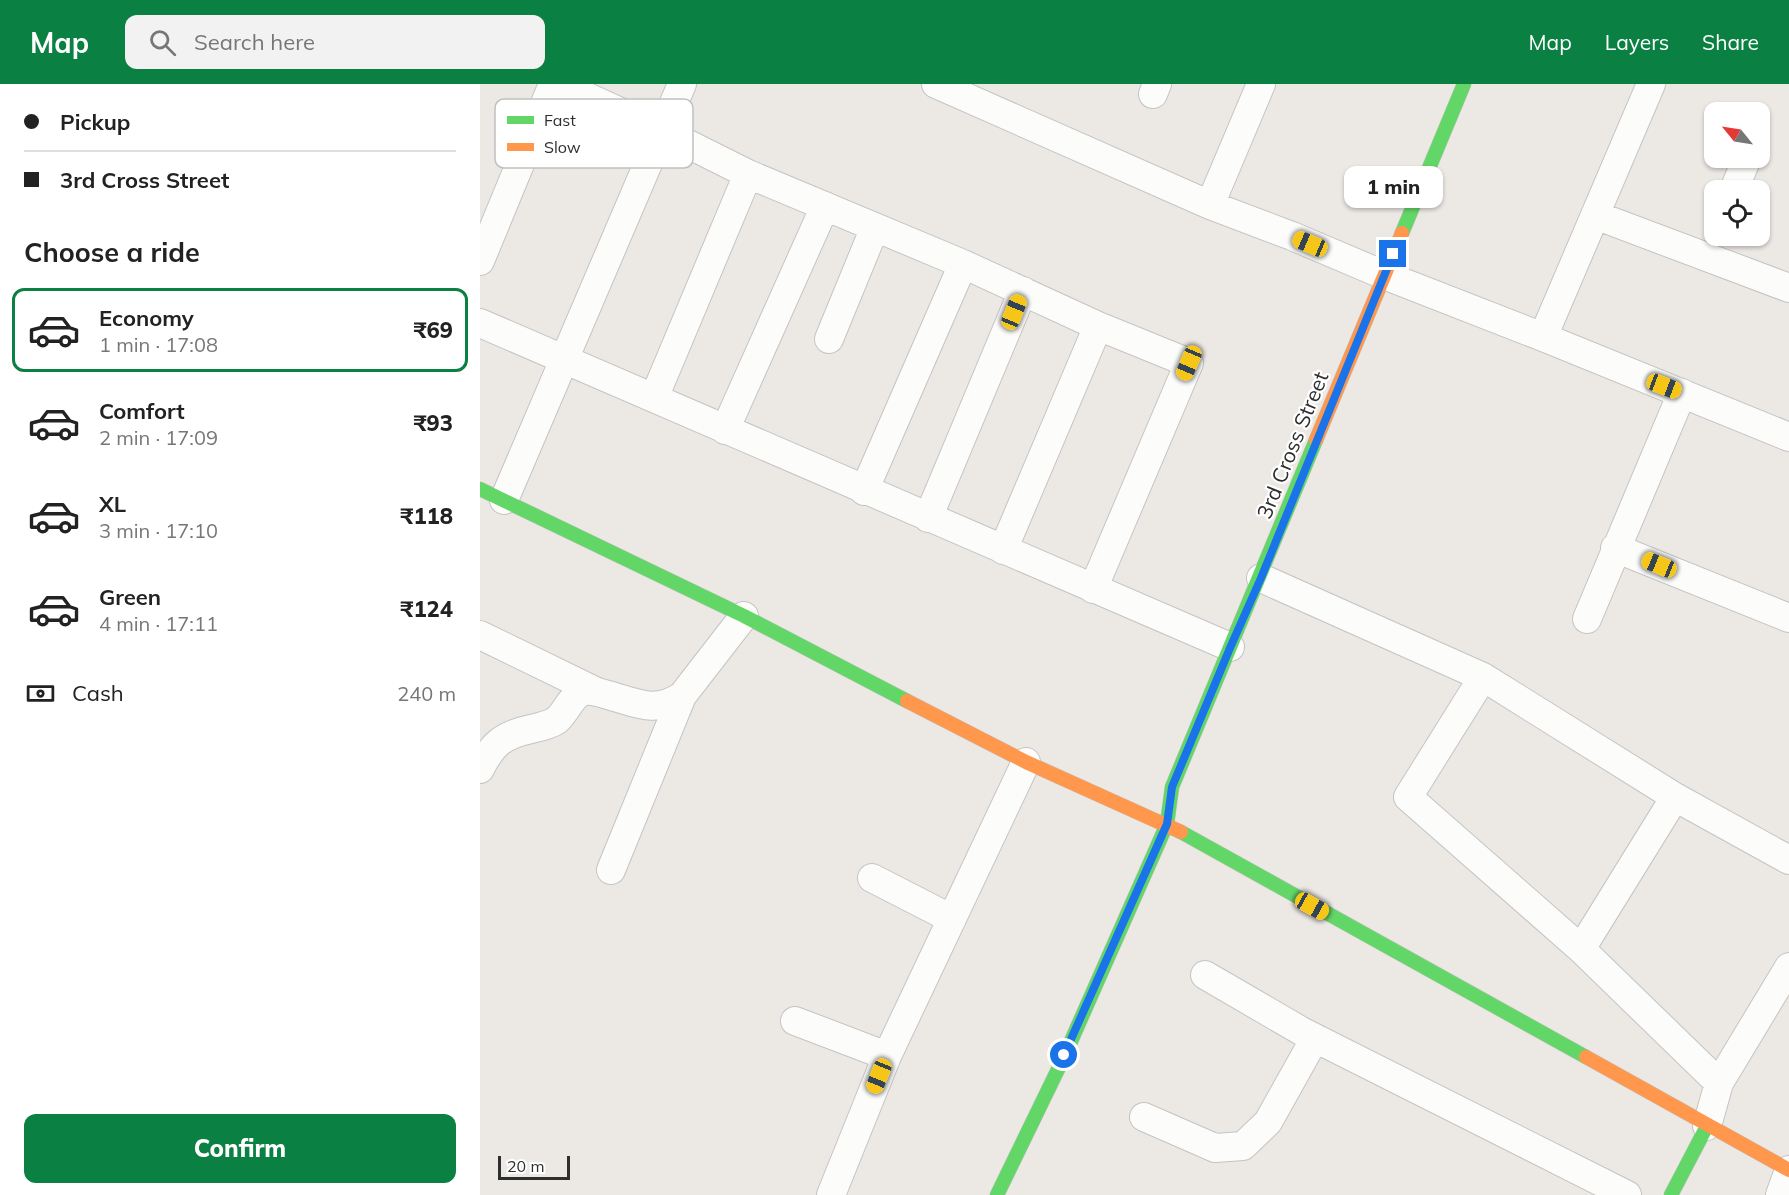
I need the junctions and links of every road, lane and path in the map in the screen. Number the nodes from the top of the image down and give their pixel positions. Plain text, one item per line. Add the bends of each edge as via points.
1 (553, 84) edge
2 (559, 84) edge
3 (682, 84) edge
4 (936, 84) edge
5 (1261, 84) edge
6 (1464, 84) edge
7 (1652, 84) edge
8 (547, 99) edge
9 (592, 99) edge
10 (676, 99) edge
11 (693, 146) edge
12 (518, 168) edge
13 (646, 168) edge
14 (748, 174) junction
15 (1210, 205) junction
16 (825, 206) junction
17 (1595, 215) junction
18 (875, 227) junction
19 (1712, 247) edge
20 (480, 261) edge
21 (963, 264) junction
22 (1384, 275) junction
23 (1789, 288) edge
24 (1023, 291) junction
25 (480, 323) edge
26 (1098, 326) junction
27 (1543, 337) junction
28 (830, 339) dead end
29 (564, 359) junction
30 (1682, 393) junction
31 (654, 398) junction
32 (725, 430) junction
33 (1789, 437) edge
34 (864, 490) junction
35 (492, 494) edge
36 (928, 518) junction
37 (1615, 548) junction
38 (1003, 550) junction
39 (1261, 578) junction
40 (1093, 589) junction
41 (744, 616) junction
42 (1789, 618) edge
43 (1587, 619) dead end
44 (480, 635) edge
45 (1230, 648) junction
46 (1483, 677) junction
47 (597, 692) junction
48 (682, 696) junction
49 (1026, 762) junction
50 (480, 769) edge
51 (1675, 797) junction
52 (1167, 824) junction
53 (1789, 860) edge
54 (611, 870) dead end
55 (872, 878) dead end
56 (952, 919) junction
57 (1581, 949) junction
58 (1789, 967) edge
59 (1205, 975) dead end
60 (795, 1021) dead end
61 (1315, 1038) junction
62 (887, 1056) junction
63 (1719, 1083) junction
64 (1144, 1117) dead end
65 (1707, 1126) junction
66 (1789, 1170) edge
67 (831, 1195) edge
68 (997, 1195) edge
69 (1627, 1195) edge
70 (1671, 1195) edge
71 (1780, 1195) edge

1 - 8 street
2 - 9 street
3 - 10 street
4 - 15 street
5 - 15 street
6 - 22 street, 3rd Cross Street
7 - 17 street
11 - 14 street
12 - 20 street
13 - 29 street
14 - 16 street
14 - 31 street
15 - 22 street
16 - 18 street
16 - 32 street
17 - 19 street
17 - 27 street
18 - 21 street
18 - 28 street
19 - 23 street
21 - 24 street
21 - 34 street
22 - 27 street
22 - 39 street, 3rd Cross Street
24 - 26 street
24 - 36 street
25 - 29 street
26 - 38 street
26 - 40 street via 1189,363
27 - 30 street
29 - 31 street
29 - 35 street
30 - 33 street
30 - 37 street
31 - 32 street
32 - 34 street
34 - 36 street
35 - 41 street
36 - 38 street
37 - 42 street
37 - 43 street
38 - 40 street
39 - 45 street, 3rd Cross Street
39 - 46 street
40 - 45 street
41 - 48 street
41 - 49 street
44 - 47 street
45 - 52 street, 3rd Cross Street via 1172,787
46 - 51 street
46 - 57 street via 1408,797
47 - 48 street via 648,706 669,704
47 - 50 street via 579,693 555,722 515,732 496,744
48 - 54 street
49 - 52 street
49 - 56 street
51 - 53 street
51 - 57 street
52 - 65 street
52 - 68 street, 3rd Cross Street
55 - 56 street
56 - 62 street
57 - 63 street
58 - 63 street
59 - 61 street
60 - 62 street
61 - 64 street via 1268,1122 1243,1146 1215,1148
61 - 69 street
62 - 67 street
63 - 65 street
65 - 66 street
65 - 70 street
66 - 71 street

